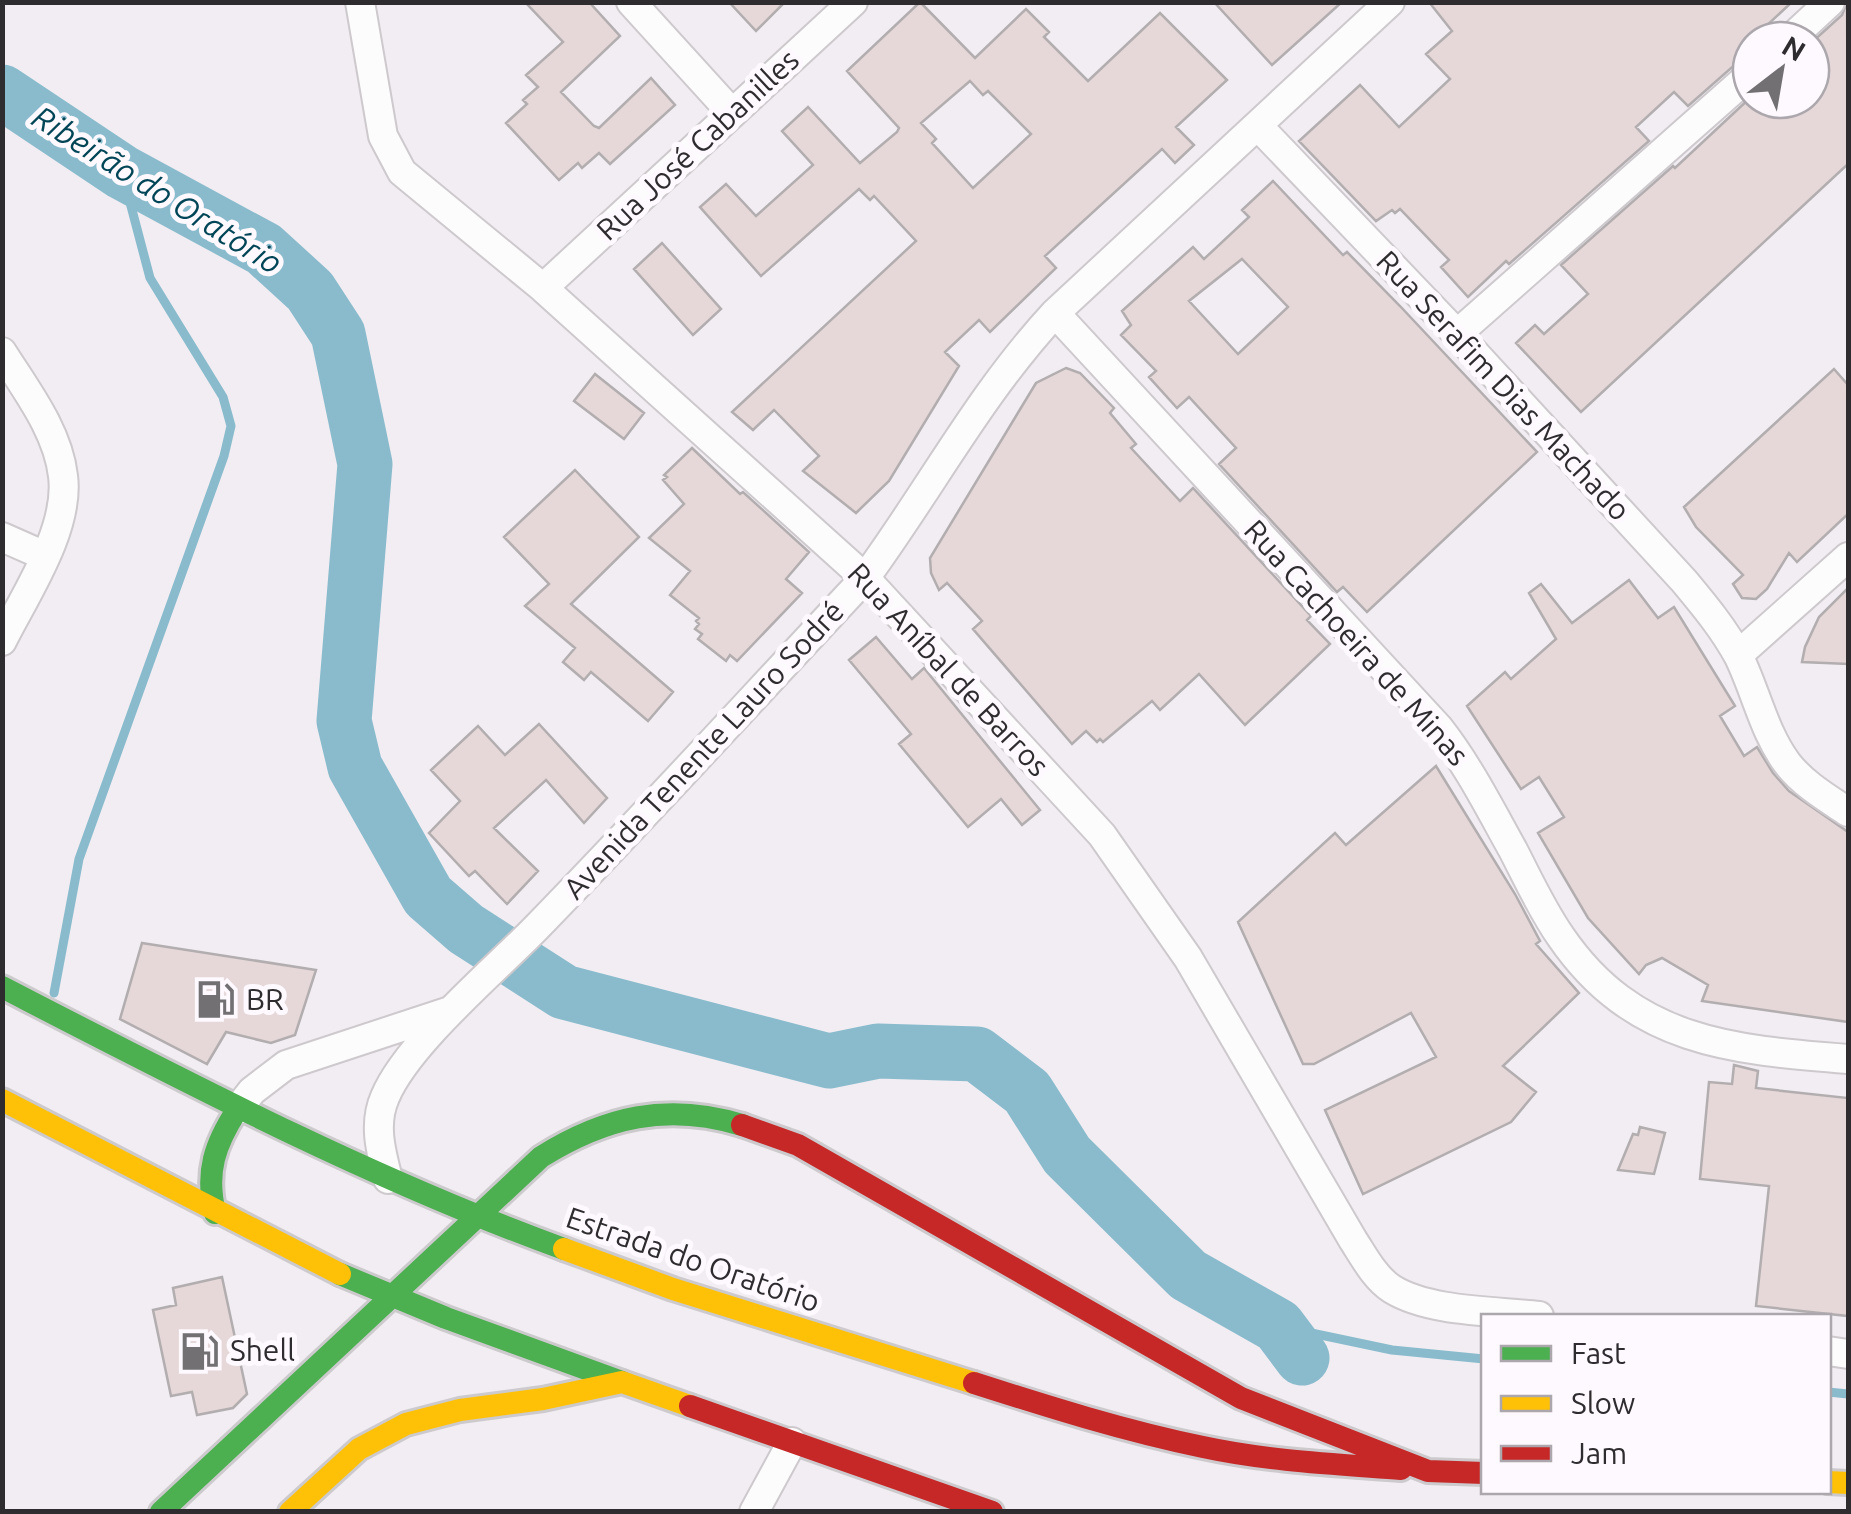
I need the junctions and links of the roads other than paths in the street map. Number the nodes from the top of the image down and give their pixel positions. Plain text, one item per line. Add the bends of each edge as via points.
1 (360, 2) edge
2 (631, 2) edge
3 (852, 2) edge
4 (1390, 2) edge
5 (1830, 2) edge
6 (1811, 20) edge
7 (1731, 92) edge
8 (732, 112) junction
9 (1258, 126) junction
10 (544, 288) junction
11 (1055, 313) junction
12 (1458, 334) junction
13 (2, 352) edge
14 (2, 537) edge
15 (46, 556) junction
16 (1848, 557) edge
17 (865, 578) junction
18 (2, 641) edge
19 (1738, 655) junction
20 (1848, 812) edge
21 (2, 987) edge
22 (466, 999) junction
23 (1848, 1060) edge
24 (2, 1100) edge
25 (236, 1110) junction
26 (388, 1179) junction
27 (216, 1213) junction
28 (476, 1217) junction
29 (393, 1297) junction
30 (1521, 1314) edge
31 (622, 1382) junction
32 (792, 1442) junction
33 (1428, 1471) junction
34 (1481, 1473) edge
35 (161, 1512) edge
36 (290, 1512) edge
37 (754, 1512) edge
38 (992, 1512) edge

1 - 10 street, Rua Aníbal de Barros via 383,136 397,163 418,188
2 - 8 street
3 - 8 street, Rua José Cabanilles
4 - 9 street, Avenida Tenente Lauro Sodré
5 - 6 street
7 - 12 street
8 - 10 street, Rua José Cabanilles
9 - 11 street, Avenida Tenente Lauro Sodré
9 - 12 street, Rua Serafim Dias Machado
10 - 17 street, Rua Aníbal de Barros
11 - 17 street, Avenida Tenente Lauro Sodré via 979,404
11 - 23 street, Rua Cachoeira de Minas via 1465,760 1560,935 1605,987 1631,1010 1690,1035 1776,1054
12 - 19 street, Rua Serafim Dias Machado via 1684,580
13 - 15 street via 44,420 64,478
14 - 15 street
15 - 18 street
16 - 19 street
17 - 22 street, Avenida Tenente Lauro Sodré
17 - 30 street, Rua Aníbal de Barros via 1102,835 1188,958 1377,1276 1390,1288 1438,1304
19 - 20 street, Rua Serafim Dias Machado via 1788,765
21 - 25 main road, Estrada do Oratório
22 - 25 street, Avenida Tenente Lauro Sodré via 286,1065
22 - 26 street, Avenida Tenente Lauro Sodré via 422,1044 384,1098 378,1136
24 - 27 main road
25 - 26 main road, Estrada do Oratório
25 - 27 main road via 208,1174
26 - 28 main road, Estrada do Oratório
27 - 29 main road
28 - 29 main road
28 - 33 main road, Estrada do Oratório via 673,1289 1094,1421 1206,1448
28 - 33 main road via 541,1157 585,1130 668,1113 753,1125 1241,1398
29 - 31 main road
29 - 35 main road
31 - 32 main road
31 - 36 main road via 406,1424 359,1449
32 - 37 street
32 - 38 main road
33 - 34 main road, Estrada do Oratório

